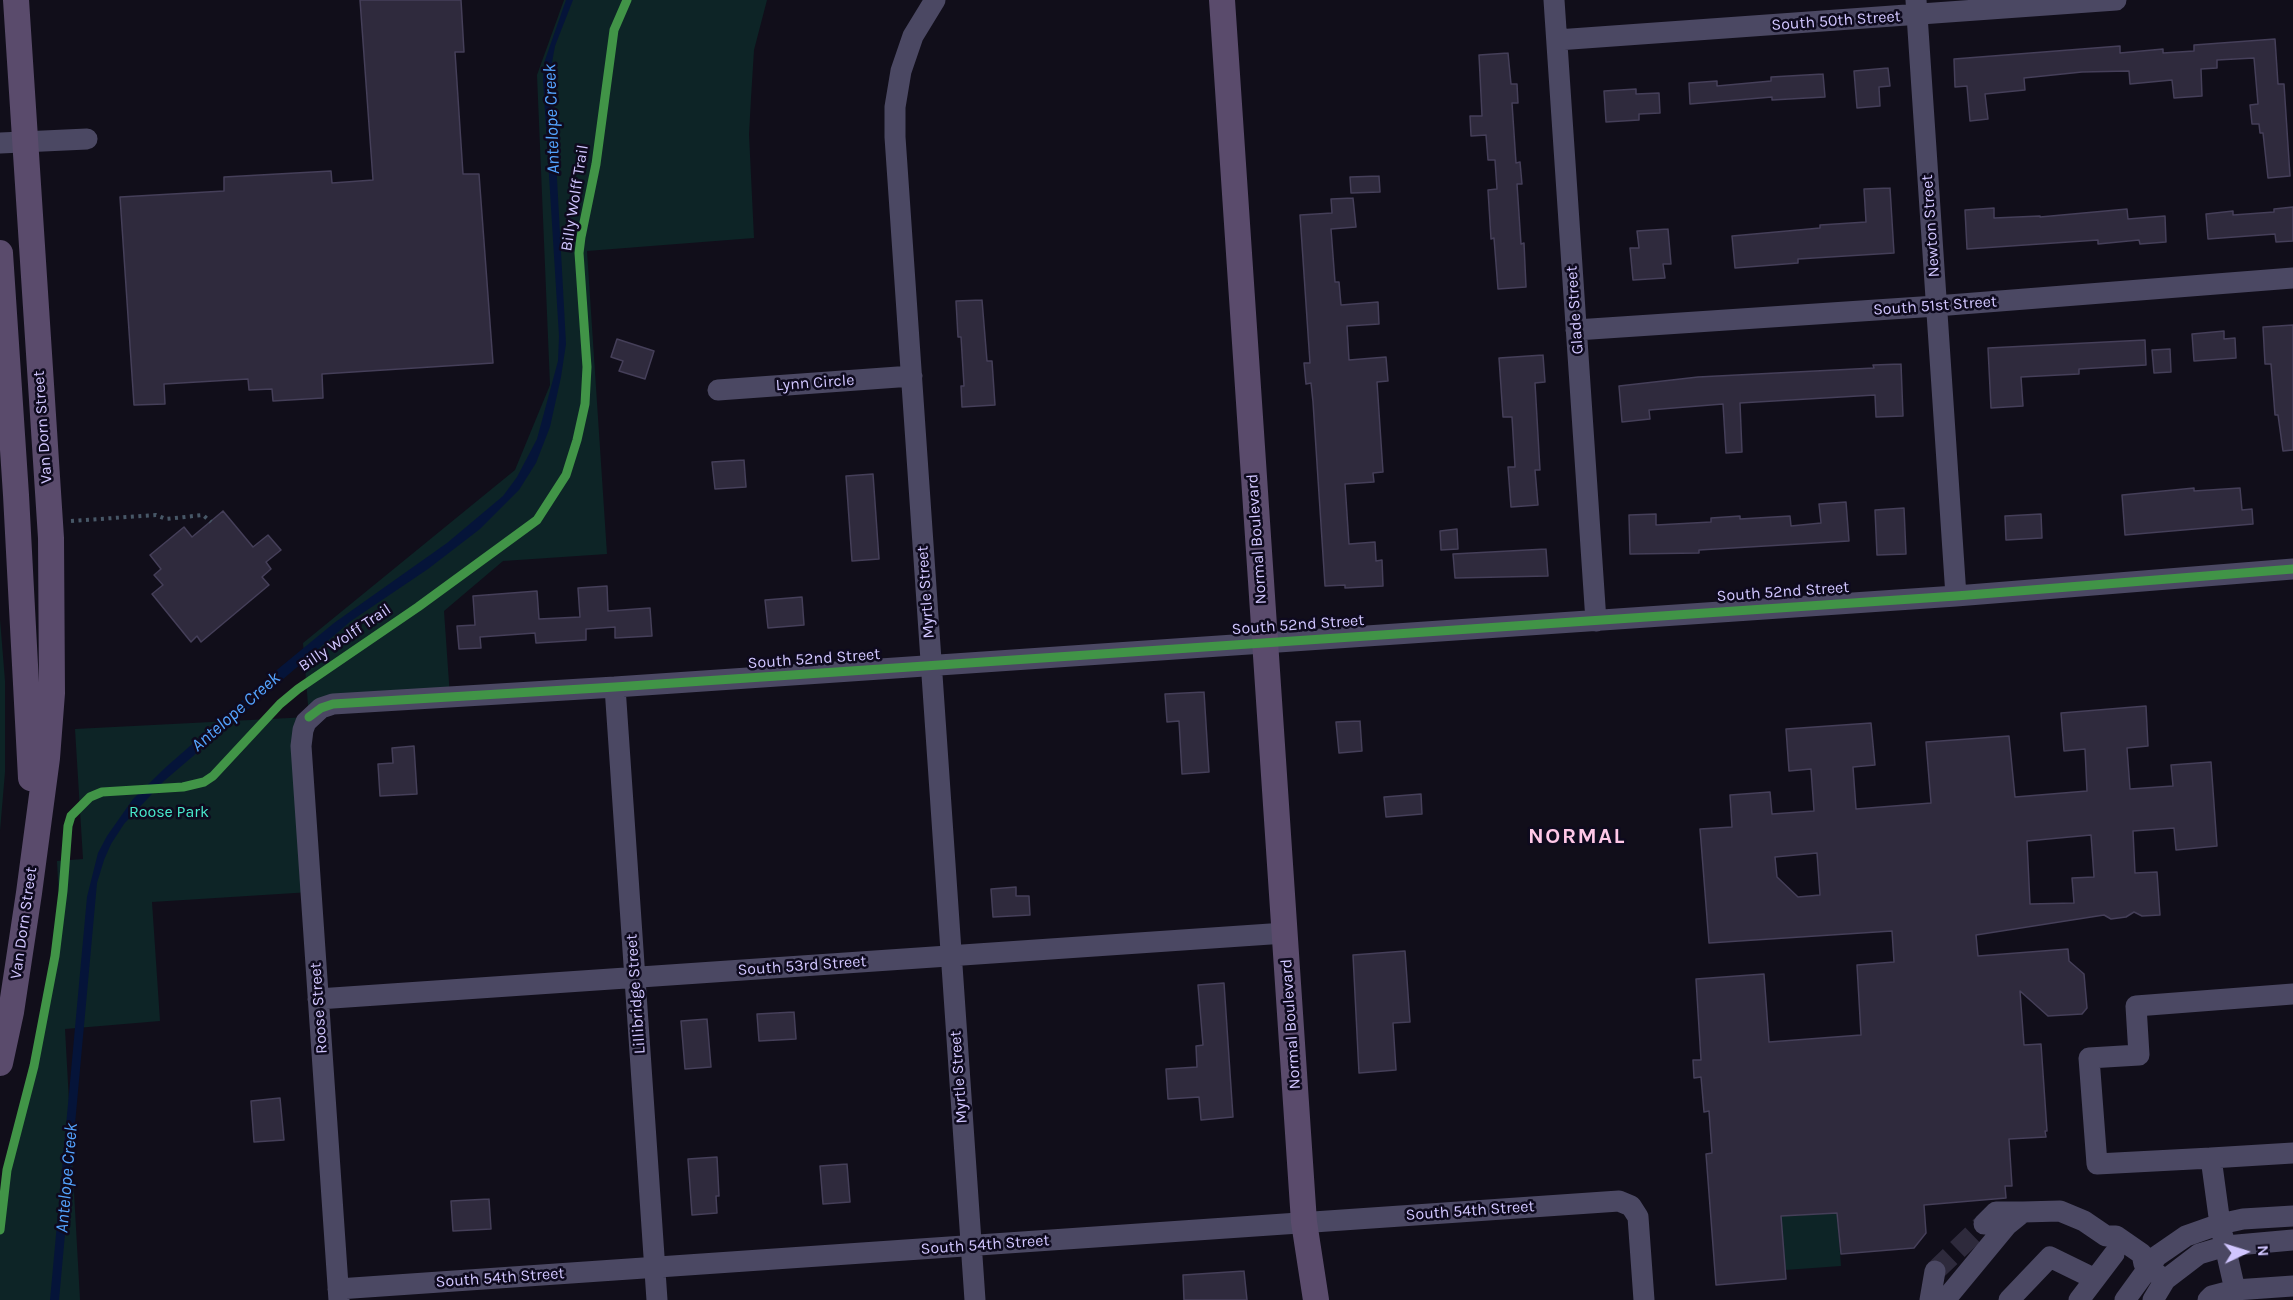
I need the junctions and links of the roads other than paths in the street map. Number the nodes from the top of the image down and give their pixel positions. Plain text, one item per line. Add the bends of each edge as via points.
1 (15, 0) edge
2 (935, 0) edge
3 (1222, 0) edge
4 (1554, 0) edge
5 (2115, 0) edge
6 (1916, 8) edge
7 (1557, 40) junction
8 (87, 139) dead end
9 (12, 143) edge
10 (0, 253) edge
11 (2293, 278) edge
12 (1936, 306) junction
13 (1576, 330) junction
14 (912, 376) junction
15 (717, 390) dead end
16 (5, 411) edge
17 (2293, 570) edge
18 (1956, 596) junction
19 (1596, 621) junction
20 (1264, 642) junction
21 (932, 666) junction
22 (615, 687) junction
23 (309, 717) joint
24 (34, 854) junction
25 (1285, 933) junction
26 (951, 956) junction
27 (635, 977) junction
28 (2293, 994) edge
29 (318, 999) junction
30 (0, 1063) edge
31 (2293, 1153) edge
32 (2211, 1158) junction
33 (2023, 1212) junction
34 (2293, 1216) edge
35 (1304, 1222) junction
36 (1984, 1224) tunnel mouth
37 (2220, 1224) junction
38 (2293, 1240) edge
39 (2110, 1245) junction
40 (971, 1246) junction
41 (2226, 1246) junction
42 (2146, 1265) junction
43 (655, 1267) junction
44 (1935, 1270) tunnel mouth
45 (2095, 1279) junction
46 (2165, 1280) junction
47 (2293, 1286) edge
48 (2235, 1290) junction
49 (339, 1294) edge
50 (2211, 1299) edge
51 (657, 1300) edge
52 (975, 1300) edge
53 (1300, 1300) edge
54 (1316, 1300) edge
55 (1644, 1300) edge
56 (1930, 1300) edge
57 (1945, 1300) edge
58 (2009, 1300) edge
59 (2079, 1300) edge
60 (2126, 1300) edge
61 (2153, 1300) edge

1 - 9 main road, Van Dorn Street
2 - 14 street, Myrtle Street via 913,36 895,106
3 - 20 main road, Normal Boulevard
4 - 7 street, Glade Street
5 - 6 street, South 50th Street
6 - 7 street, South 50th Street
6 - 12 street, Newton Street
7 - 13 street, Glade Street
8 - 9 street
9 - 24 main road, Van Dorn Street via 51,538 52,693
10 - 16 main road, Van Dorn Street
11 - 12 street, South 51st Street
12 - 13 street, South 51st Street
12 - 18 street, Newton Street
13 - 19 street, Glade Street
14 - 15 street, Lynn Circle
14 - 21 street, Myrtle Street
16 - 24 main road, Van Dorn Street via 30,742
17 - 18 street, South 52nd Street
18 - 19 street, South 52nd Street
19 - 20 street, South 52nd Street
20 - 21 street, South 52nd Street
20 - 25 main road, Normal Boulevard
21 - 22 street, South 52nd Street
21 - 26 street, Myrtle Street
22 - 23 street, South 52nd Street via 333,704
22 - 27 street, Lillibridge Street
23 - 29 street, Roose Street via 301,746
24 - 30 main road, Van Dorn Street
25 - 26 street, South 53rd Street
25 - 35 main road, Normal Boulevard
26 - 27 street, South 53rd Street
26 - 40 street, Myrtle Street
27 - 29 street, South 53rd Street
27 - 43 street, Lillibridge Street
28 - 32 street via 2136,1006 2139,1055 2089,1058 2097,1164
29 - 49 street, Roose Street
31 - 32 street
32 - 37 street
33 - 36 street via 1996,1212
33 - 39 street via 2060,1211 2084,1221
33 - 57 street via 2007,1225
34 - 37 street
35 - 40 street, South 54th Street
35 - 53 main road, Normal Boulevard
35 - 54 main road, Normal Boulevard
35 - 55 street, South 54th Street via 1626,1202 1638,1217
37 - 41 street
37 - 42 street via 2186,1236
38 - 41 street
39 - 42 street via 2116,1236 2142,1254
39 - 45 street
40 - 43 street, South 54th Street
40 - 52 street, Myrtle Street
41 - 46 street via 2199,1254
41 - 48 street
42 - 46 street
42 - 60 street
43 - 49 street, South 54th Street
43 - 51 street, Lillibridge Street
44 - 56 street
45 - 58 street via 2050,1257
45 - 59 street
46 - 61 street
47 - 48 street
48 - 50 street

